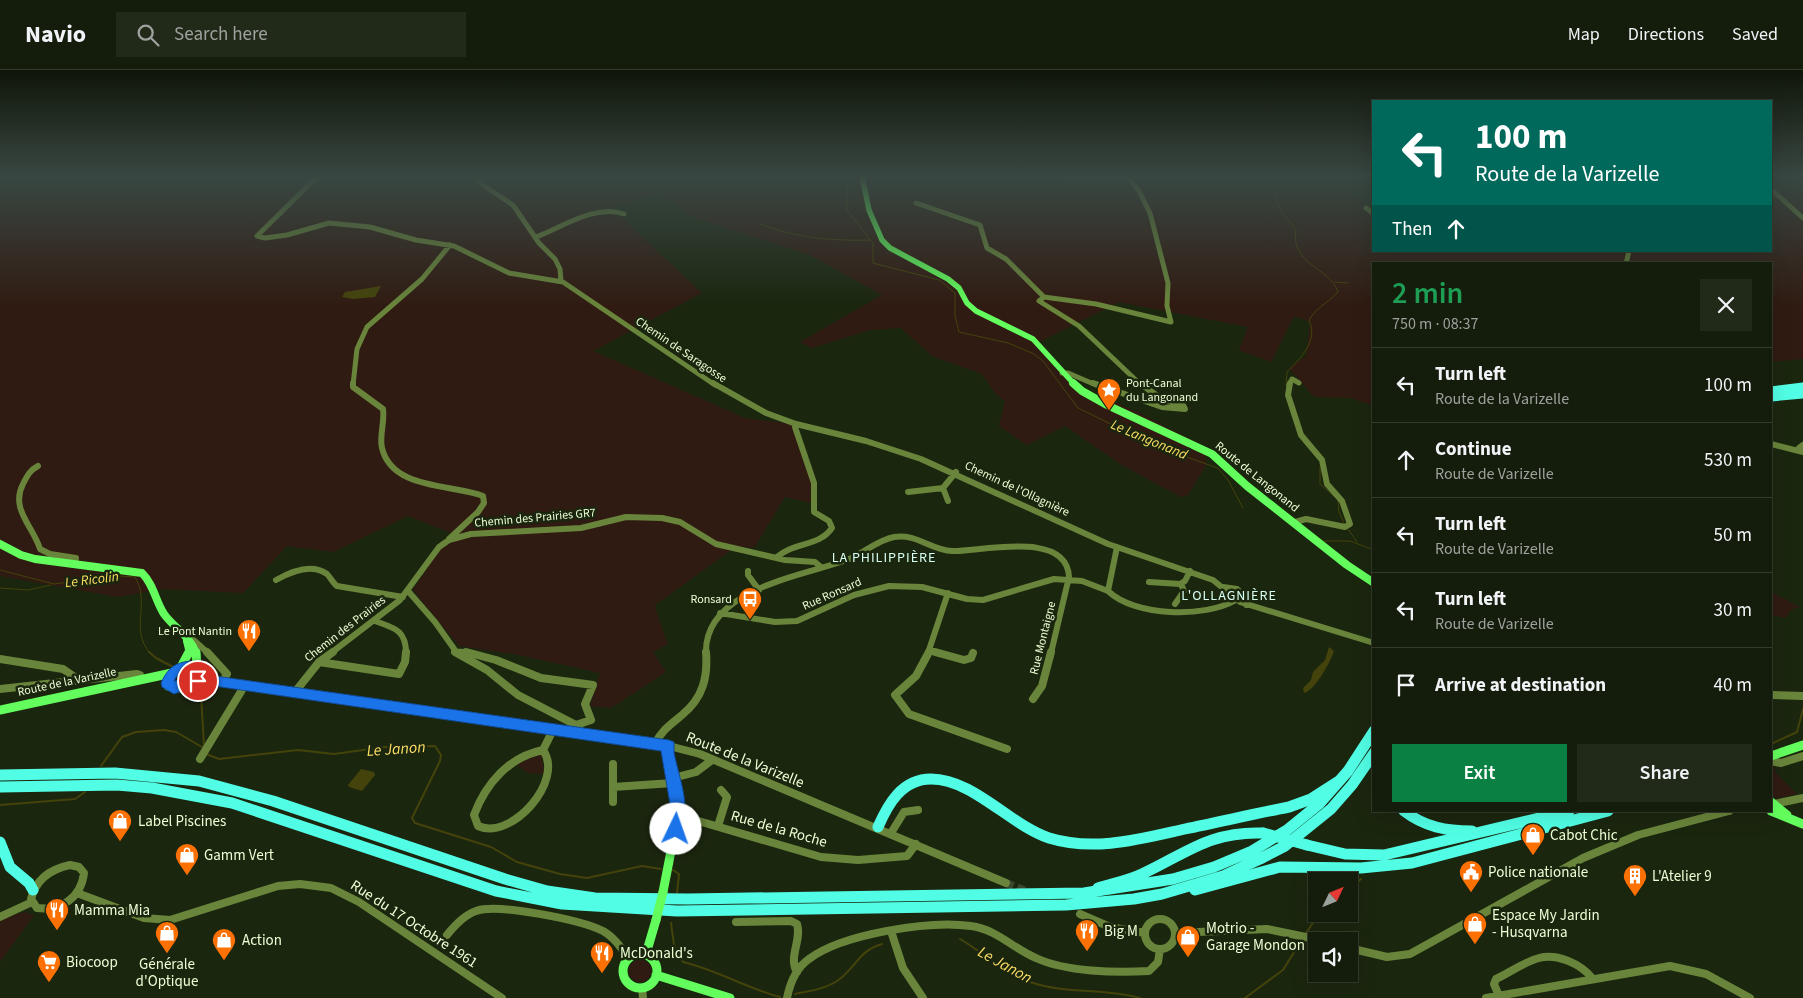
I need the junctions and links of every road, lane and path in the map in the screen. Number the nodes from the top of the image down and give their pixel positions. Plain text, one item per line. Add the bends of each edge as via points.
1 (272, 219) edge
2 (523, 219) edge
3 (583, 219) edge
4 (873, 219) edge
5 (963, 219) edge
6 (1152, 219) edge
7 (536, 237) junction
8 (450, 245) junction
9 (561, 281) junction
10 (1044, 297) junction
11 (1062, 373) junction
12 (1299, 384) dead end
13 (1803, 387) edge
14 (1772, 390) edge
15 (1803, 394) edge
16 (1772, 397) edge
17 (796, 424) junction
18 (1772, 444) edge
19 (1802, 449) edge
20 (38, 466) dead end
21 (956, 472) junction
22 (943, 488) junction
23 (908, 492) dead end
24 (948, 500) dead end
25 (1295, 522) junction
26 (449, 540) junction
27 (0, 544) edge
28 (1117, 547) junction
29 (776, 557) junction
30 (75, 564) junction
31 (821, 568) junction
32 (748, 571) dead end
33 (1190, 571) junction
34 (1069, 579) junction
35 (276, 580) dead end
36 (1372, 581) edge
37 (1149, 582) dead end
38 (1181, 584) junction
39 (1223, 587) junction
40 (408, 590) junction
41 (759, 590) junction
42 (1108, 591) junction
43 (948, 594) junction
44 (403, 597) junction
45 (1236, 600) junction
46 (1175, 604) dead end
47 (1246, 605) junction
48 (720, 613) junction
49 (375, 621) junction
50 (182, 630) junction
51 (1372, 642) edge
52 (930, 650) junction
53 (454, 651) junction
54 (973, 653) dead end
55 (0, 659) edge
56 (319, 662) junction
57 (183, 665) junction
58 (197, 667) junction
59 (172, 672) junction
60 (139, 680) junction
61 (76, 681) junction
62 (215, 681) junction
63 (167, 683) junction
64 (190, 684) junction
65 (245, 685) junction
66 (0, 689) edge
67 (295, 692) junction
68 (1772, 695) edge
69 (1803, 696) edge
70 (1033, 699) dead end
71 (0, 710) edge
72 (553, 730) junction
73 (577, 730) junction
74 (1372, 734) edge
75 (655, 744) junction
76 (1803, 745) edge
77 (669, 746) junction
78 (1007, 749) dead end
79 (543, 750) junction
80 (1372, 756) edge
81 (1772, 756) edge
82 (1803, 756) edge
83 (201, 757) dead end
84 (712, 760) junction
85 (1772, 761) edge
86 (613, 764) dead end
87 (0, 775) edge
88 (675, 780) junction
89 (1342, 781) junction
90 (0, 787) edge
91 (613, 787) junction
92 (721, 790) dead end
93 (1803, 798) edge
94 (613, 802) dead end
95 (1775, 805) edge
96 (918, 810) dead end
97 (1406, 812) edge
98 (1565, 812) edge
99 (1604, 812) edge
100 (1719, 813) edge
101 (678, 814) junction
102 (1801, 823) edge
103 (718, 826) junction
104 (878, 827) junction
105 (1487, 830) junction
106 (1286, 832) joint
107 (891, 833) junction
108 (0, 842) edge
109 (916, 844) junction
110 (1006, 883) tunnel mouth
111 (1216, 885) joint
112 (33, 890) junction
113 (77, 893) junction
114 (1084, 893) junction
115 (1162, 894) junction
116 (32, 902) junction
117 (1080, 914) dead end
118 (0, 917) edge
119 (736, 922) dead end
120 (890, 931) junction
121 (1144, 933) junction
122 (1175, 933) junction
123 (447, 935) dead end
124 (1308, 937) edge
125 (1160, 949) junction
126 (1358, 950) edge
127 (646, 954) junction
128 (629, 959) junction
129 (797, 972) junction
130 (656, 974) junction
131 (1592, 978) junction
132 (642, 993) edge
133 (1499, 996) junction
134 (502, 998) edge
135 (730, 998) edge
136 (787, 998) edge
137 (924, 998) edge
138 (1486, 998) edge
139 (1750, 998) edge

1 - 8 street via 257,236 287,236 324,224 335,224
2 - 7 street
3 - 7 street
4 - 11 main road, Route de Langonand via 885,244 954,284 967,304 976,311 1026,334
5 - 10 street via 980,225 987,248 1006,259
6 - 10 street via 1168,283 1167,306 1171,322 1096,304
7 - 9 street via 558,264
8 - 9 street via 509,274
8 - 26 street, Chemin des Prairies via 422,279 367,327 357,349 353,370 353,387 383,409 382,448 401,473 423,484 483,496 484,502 478,512
9 - 17 street, Chemin de Saragosse via 713,384 754,408
10 - 11 street via 1039,301 1079,326 1141,386 1162,399 1183,405 1185,409 1168,408 1124,396
11 - 25 main road, Route de Langonand via 1094,399 1212,454 1242,482
12 - 25 street via 1292,379 1288,391 1301,435 1322,460 1327,484 1342,501 1350,524 1345,527 1306,519
13 - 14 highway
15 - 16 highway
17 - 21 street, Chemin de l'Ollagnière via 890,448
17 - 29 street via 814,484 814,510 829,521 832,528 822,539 789,548
18 - 19 street
20 - 30 street via 24,481 18,508 36,535 40,549 76,558
21 - 22 street
21 - 28 street, Chemin de l'Ollagnière
22 - 23 street
22 - 24 street
25 - 36 main road, Route de Langonand via 1347,565
26 - 29 street, Chemin des Prairies GR7 via 482,533 581,528 626,518 662,518 680,522 716,544
26 - 40 street, Chemin des Prairies via 436,550
27 - 30 main road via 35,559
28 - 33 street, Chemin de l'Ollagnière
28 - 42 street
29 - 31 street, Chemin des Prairies GR7 via 815,562
30 - 50 main road via 142,573 150,581 164,614
31 - 34 street via 850,558 888,538 910,537 951,550 1009,545 1034,547 1063,561 1068,568
31 - 41 street
32 - 41 street
33 - 38 street
33 - 39 street, Chemin de l'Ollagnière
34 - 42 street
34 - 43 street, Rue Ronsard via 1046,580 988,600
34 - 70 street, Rue Montaigne via 1042,686
35 - 44 street via 291,571 303,569 327,574 337,586
37 - 38 street
38 - 46 street via 1184,591
39 - 45 street, Chemin de l'Ollagnière
39 - 47 street, Chemin de l'Ollagnière via 1243,592 1247,598
40 - 44 street, Chemin des Prairies
40 - 53 street
41 - 48 street
42 - 45 street via 1126,603 1181,612 1205,610
43 - 48 street, Rue Ronsard via 910,586 878,588 854,595 805,619 787,622
43 - 52 street
44 - 49 street, Chemin des Prairies
45 - 47 street, Chemin de l'Ollagnière
47 - 51 street, Chemin de l'Ollagnière
48 - 75 street via 707,634 704,685 690,708 663,729
49 - 56 street, Chemin des Prairies
49 - 56 street via 393,626 406,644 403,675
50 - 57 main road via 190,649 189,658
50 - 58 main road via 193,644
50 - 62 street via 227,674
52 - 54 street via 964,660 971,658
52 - 78 street via 905,688 895,695 909,714
53 - 73 street
53 - 73 street via 462,650 549,680 593,685 585,704 591,720
55 - 61 street via 63,669
56 - 67 street, Chemin des Prairies
57 - 58 main road
57 - 59 main road
58 - 62 main road
58 - 64 main road
59 - 60 main road
59 - 63 main road
60 - 61 street via 140,675 137,674
60 - 63 main road
60 - 71 main road, Route de la Varizelle
61 - 66 street
62 - 64 main road
62 - 65 main road, Route de la Varizelle
63 - 64 main road via 174,688
65 - 67 main road, Route de la Varizelle
65 - 83 street
67 - 72 main road, Route de la Varizelle
68 - 69 street
72 - 73 main road, Route de la Varizelle
72 - 79 street
73 - 75 main road, Route de la Varizelle
74 - 89 highway
75 - 77 main road, Route de la Varizelle
76 - 81 main road
77 - 84 street, Route de la Varizelle
77 - 88 main road
79 - 79 street via 517,761 489,786 474,815 479,827 490,830 504,827 534,803 547,780 548,762
80 - 115 highway via 1331,809 1284,846 1223,876
82 - 85 street via 1781,763
84 - 88 street via 696,772
84 - 104 street, Route de la Varizelle
86 - 91 street
87 - 114 highway via 115,773 199,781 505,879 547,891 595,898
88 - 91 street
88 - 101 main road
89 - 104 highway via 1333,783 1311,799 1289,807 1096,845 1042,835 955,783 930,778 903,788
89 - 106 highway
90 - 115 highway via 117,785 232,803 496,891 540,901 633,910 1066,905
91 - 94 street
92 - 103 street via 727,797
93 - 95 street
95 - 102 main road
96 - 107 street via 910,808 902,812
97 - 105 highway via 1429,827 1452,832
98 - 105 highway
99 - 111 highway via 1412,863 1361,868 1280,867
100 - 126 street via 1638,835 1591,855 1410,954 1386,957
101 - 103 street, Rue de la Roche
101 - 127 main road, bridge via 663,892
103 - 109 street, Rue de la Roche via 827,858 907,856
104 - 107 street, Route de la Varizelle
105 - 114 highway, bridge via 1400,852 1366,857 1338,854 1263,833 1230,832 1209,838 1141,874
106 - 114 highway via 1234,860 1196,874 1129,889
107 - 109 street, Route de la Varizelle
108 - 112 highway via 10,867
109 - 110 street, Route de la Varizelle
111 - 115 highway via 1178,894
112 - 113 street via 47,874 70,865 79,867 84,873
112 - 116 street
113 - 116 street via 53,909 37,908
113 - 134 street, Rue du 17 Octobre 1961 via 144,918 170,920 278,886 300,884 331,888 359,902
116 - 118 street
117 - 121 street via 1110,927
119 - 129 street via 791,921 797,924 799,930 793,965
120 - 125 street via 927,925 970,926 995,934 1038,960 1070,967 1149,971 1158,962
120 - 129 street via 825,949 810,958
120 - 137 street via 903,968
121 - 122 street via 1147,924 1155,918 1165,920
121 - 125 street via 1148,942
122 - 124 street via 1250,928
122 - 125 street via 1172,945
123 - 128 street via 477,910 507,910 604,931
127 - 128 main road
127 - 130 main road via 654,959
128 - 132 main road via 623,969 623,980
129 - 136 street
130 - 132 main road
130 - 135 main road
131 - 133 street
131 - 133 street via 1586,969 1578,965 1540,958 1496,979 1494,984
131 - 139 street via 1679,965 1710,976
133 - 138 street

